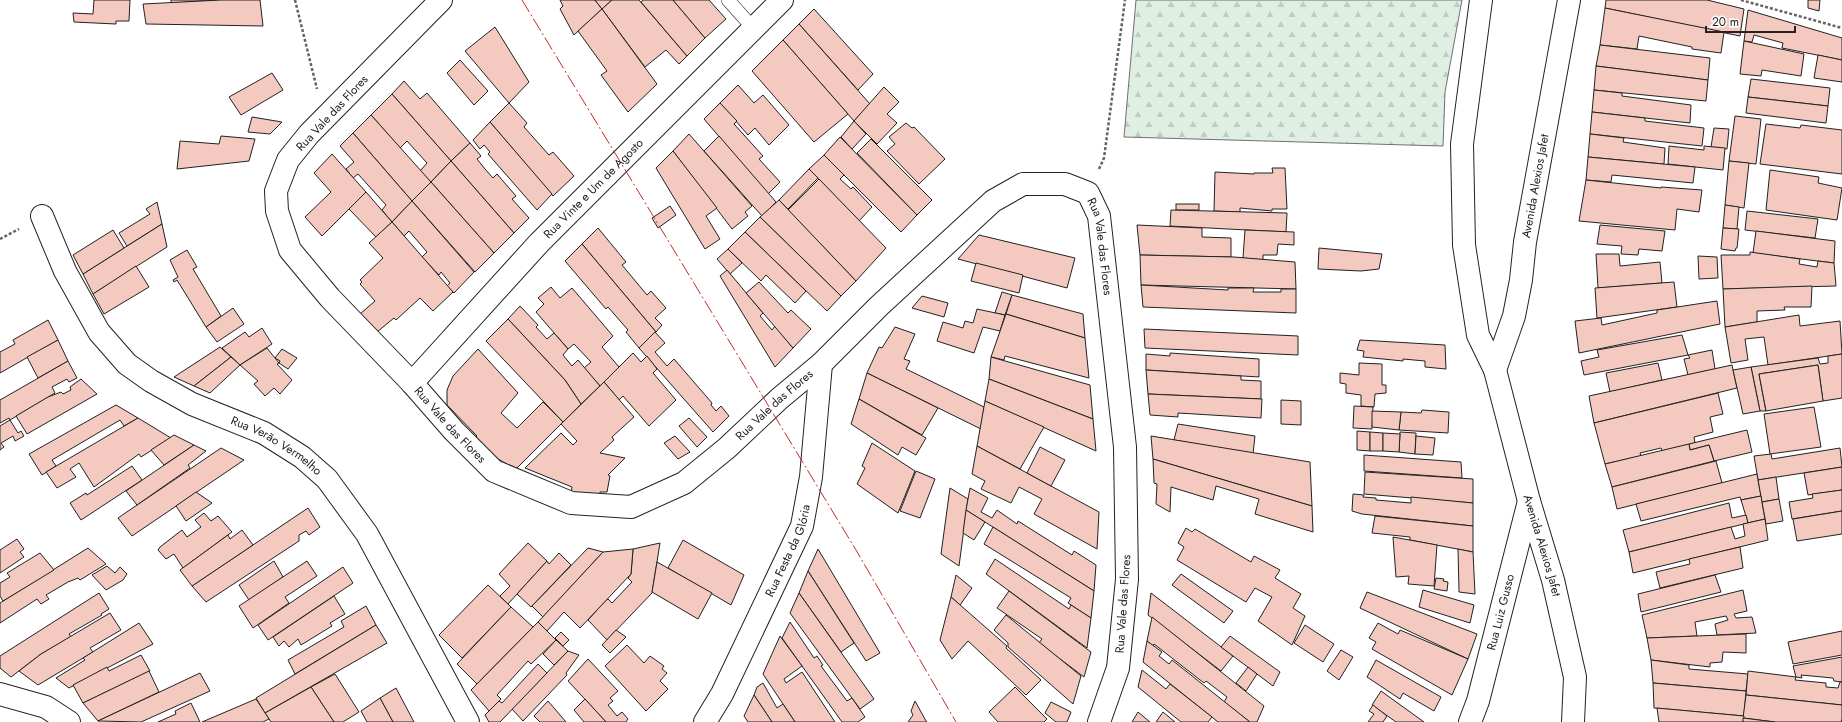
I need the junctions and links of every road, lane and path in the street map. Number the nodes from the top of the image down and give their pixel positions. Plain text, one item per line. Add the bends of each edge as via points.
1 (295, 0) edge
2 (441, 0) edge
3 (728, 0) edge
4 (782, 0) edge
5 (1125, 0) edge
6 (1480, 0) edge
7 (1569, 0) edge
8 (1741, 0) edge
9 (1842, 28) edge
10 (754, 29) junction
11 (324, 119) junction
12 (1088, 193) junction
13 (42, 216) dead end
14 (821, 364) junction
15 (1495, 370) junction
16 (412, 383) junction
17 (1529, 501) junction
18 (0, 694) edge
19 (69, 722) edge
20 (468, 722) edge
21 (705, 722) edge
22 (1099, 722) edge
23 (1470, 722) edge
24 (1573, 722) edge

1 - 11 path
2 - 11 street, Rua Vale das Flores
3 - 10 lane
4 - 10 street, Rua Vinte e Um de Agosto
5 - 12 path via 1104,158
6 - 15 street, Avenida Alexios Jafet via 1462,144 1464,245 1478,335
7 - 15 street, Avenida Alexios Jafet via 1514,316
8 - 9 path
10 - 16 street, Rua Vinte e Um de Agosto via 539,243
11 - 16 street, Rua Vale das Flores via 288,160 276,191 277,211 290,250 330,298
12 - 14 street, Rua Vale das Flores via 1064,184 1023,184 993,201 879,306
12 - 22 street, Rua Vale das Flores via 1099,216 1125,447 1126,579 1118,668
13 - 20 street, Rua Verão Vermelho via 65,271 99,332 127,364 192,404 264,433 302,457 327,479 367,534
14 - 16 street, Rua Vale das Flores via 684,483 631,507 571,503 494,471
14 - 21 street, Rua Festa da Glória via 811,476 802,526 722,694
15 - 17 street, Avenida Alexios Jafet
17 - 23 street, Rua Luiz Gusso via 1478,701
17 - 24 street, Avenida Alexios Jafet via 1553,580 1575,677
18 - 19 street via 46,707

